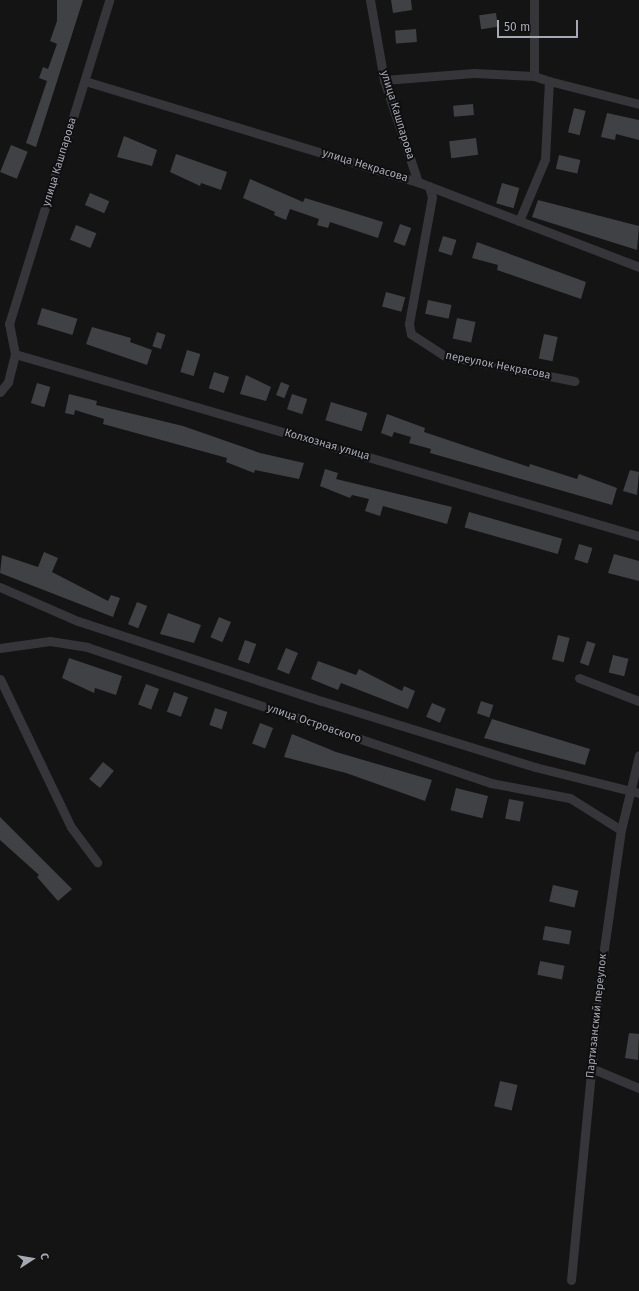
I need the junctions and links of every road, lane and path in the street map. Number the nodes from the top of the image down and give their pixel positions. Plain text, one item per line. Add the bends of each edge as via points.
1 (109, 0) edge
2 (370, 0) edge
3 (534, 0) edge
4 (534, 76) junction
5 (384, 80) junction
6 (85, 81) junction
7 (549, 81) junction
8 (639, 104) edge
9 (418, 182) junction
10 (428, 186) junction
11 (519, 221) junction
12 (639, 267) edge
13 (15, 354) junction
14 (574, 381) dead end
15 (0, 392) edge
16 (639, 536) edge
17 (0, 588) edge
18 (0, 648) edge
19 (579, 678) dead end
20 (0, 679) edge
21 (639, 701) edge
22 (639, 755) edge
23 (629, 790) junction
24 (639, 793) edge
25 (621, 830) junction
26 (97, 862) dead end
27 (591, 1068) junction
28 (639, 1088) edge
29 (571, 1280) dead end

1 - 6 street, улица Кашпарова
2 - 5 street, улица Кашпарова
3 - 4 street
4 - 5 street via 474,73
4 - 7 street
5 - 9 street, улица Кашпарова
6 - 9 street, улица Некрасова
6 - 13 street, улица Кашпарова via 9,324
7 - 8 street
7 - 11 street via 545,159
9 - 10 street, улица Некрасова
10 - 11 street, улица Некрасова
10 - 14 street, переулок Некрасова via 432,197 409,324 411,334 443,355
11 - 12 street, улица Некрасова
13 - 15 street via 8,382
13 - 16 street, Колхозная улица
17 - 23 street via 78,621 322,701 535,767
18 - 25 street, улица Островского via 50,641 87,647 491,783 570,798
19 - 21 street
20 - 26 street via 71,827
22 - 23 street, Партизанский переулок
23 - 24 street
23 - 25 street, Партизанский переулок
25 - 27 street, Партизанский переулок
27 - 28 street
27 - 29 street, Партизанский переулок

